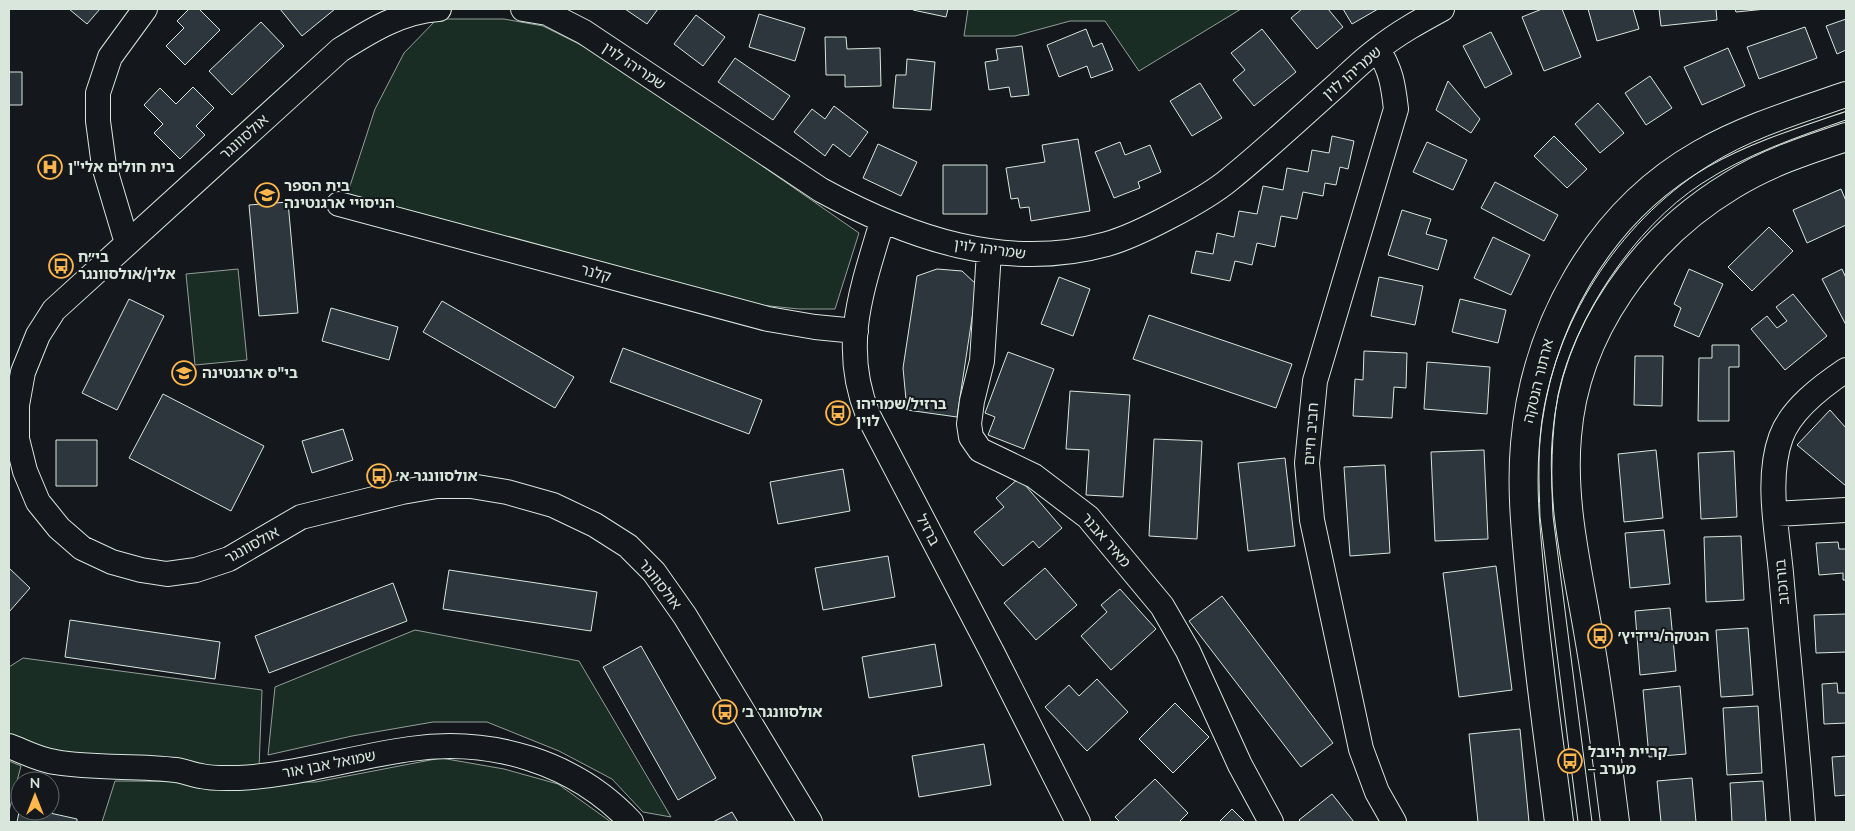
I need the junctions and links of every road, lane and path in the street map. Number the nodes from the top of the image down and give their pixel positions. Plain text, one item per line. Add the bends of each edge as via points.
1 (145, 9) edge
2 (438, 9) edge
3 (523, 9) edge
4 (1442, 9) edge
5 (1378, 49) junction
6 (1846, 96) edge
7 (1846, 137) edge
8 (339, 204) dead end
9 (882, 222) junction
10 (127, 243) junction
11 (989, 252) junction
12 (856, 331) junction
13 (1846, 370) edge
14 (1846, 510) edge
15 (1776, 514) junction
16 (9, 746) edge
17 (631, 822) edge
18 (810, 822) edge
19 (1078, 822) edge
20 (1271, 822) edge
21 (1394, 822) edge
22 (1559, 822) edge
23 (1615, 822) edge
24 (1803, 822) edge

1 - 10 street via 110,56 98,93 104,166
2 - 10 street, אולסוונגר via 397,19 340,50
3 - 9 street, שמריהו לוין via 547,13 584,32 821,190
4 - 5 street, שמריהו לוין
5 - 11 street, שמריהו לוין via 1229,180 1201,200 1152,226 1108,244 1072,252 1028,255
5 - 21 street, חביב חיים via 1389,68 1396,109 1315,381 1307,463 1312,520 1361,749 1377,792
6 - 22 main road, ארתור הנטקה via 1777,119 1719,145 1653,188 1626,212 1592,254 1551,328 1534,385 1523,467 1533,612
7 - 23 main road via 1768,166 1733,184 1674,228 1635,270 1618,294 1583,363 1568,426 1566,495
8 - 12 street, קלנר via 768,318
9 - 11 street, שמריהו לוין via 956,246
9 - 12 street, ברזיל via 861,293
10 - 18 street, אולסוונגר via 54,310 29,357 17,406 17,439 25,471 38,502 76,543 112,562 167,574 196,570 229,559 301,517 437,486 471,486 553,504 628,546 654,572 685,616
11 - 20 street, מאיר אבנר via 982,361 972,401 971,437 980,450 1034,476 1088,517 1162,606 1188,651 1240,766
12 - 19 street, ברזיל via 860,395 868,416
13 - 15 street, בורוכוב via 1816,393 1786,426 1775,465
14 - 15 street
15 - 24 street, בורוכוב
16 - 17 street, שמואל אבן אור via 53,762 177,770 203,777 238,778 411,748 458,746 500,750 543,762 575,778 598,792

